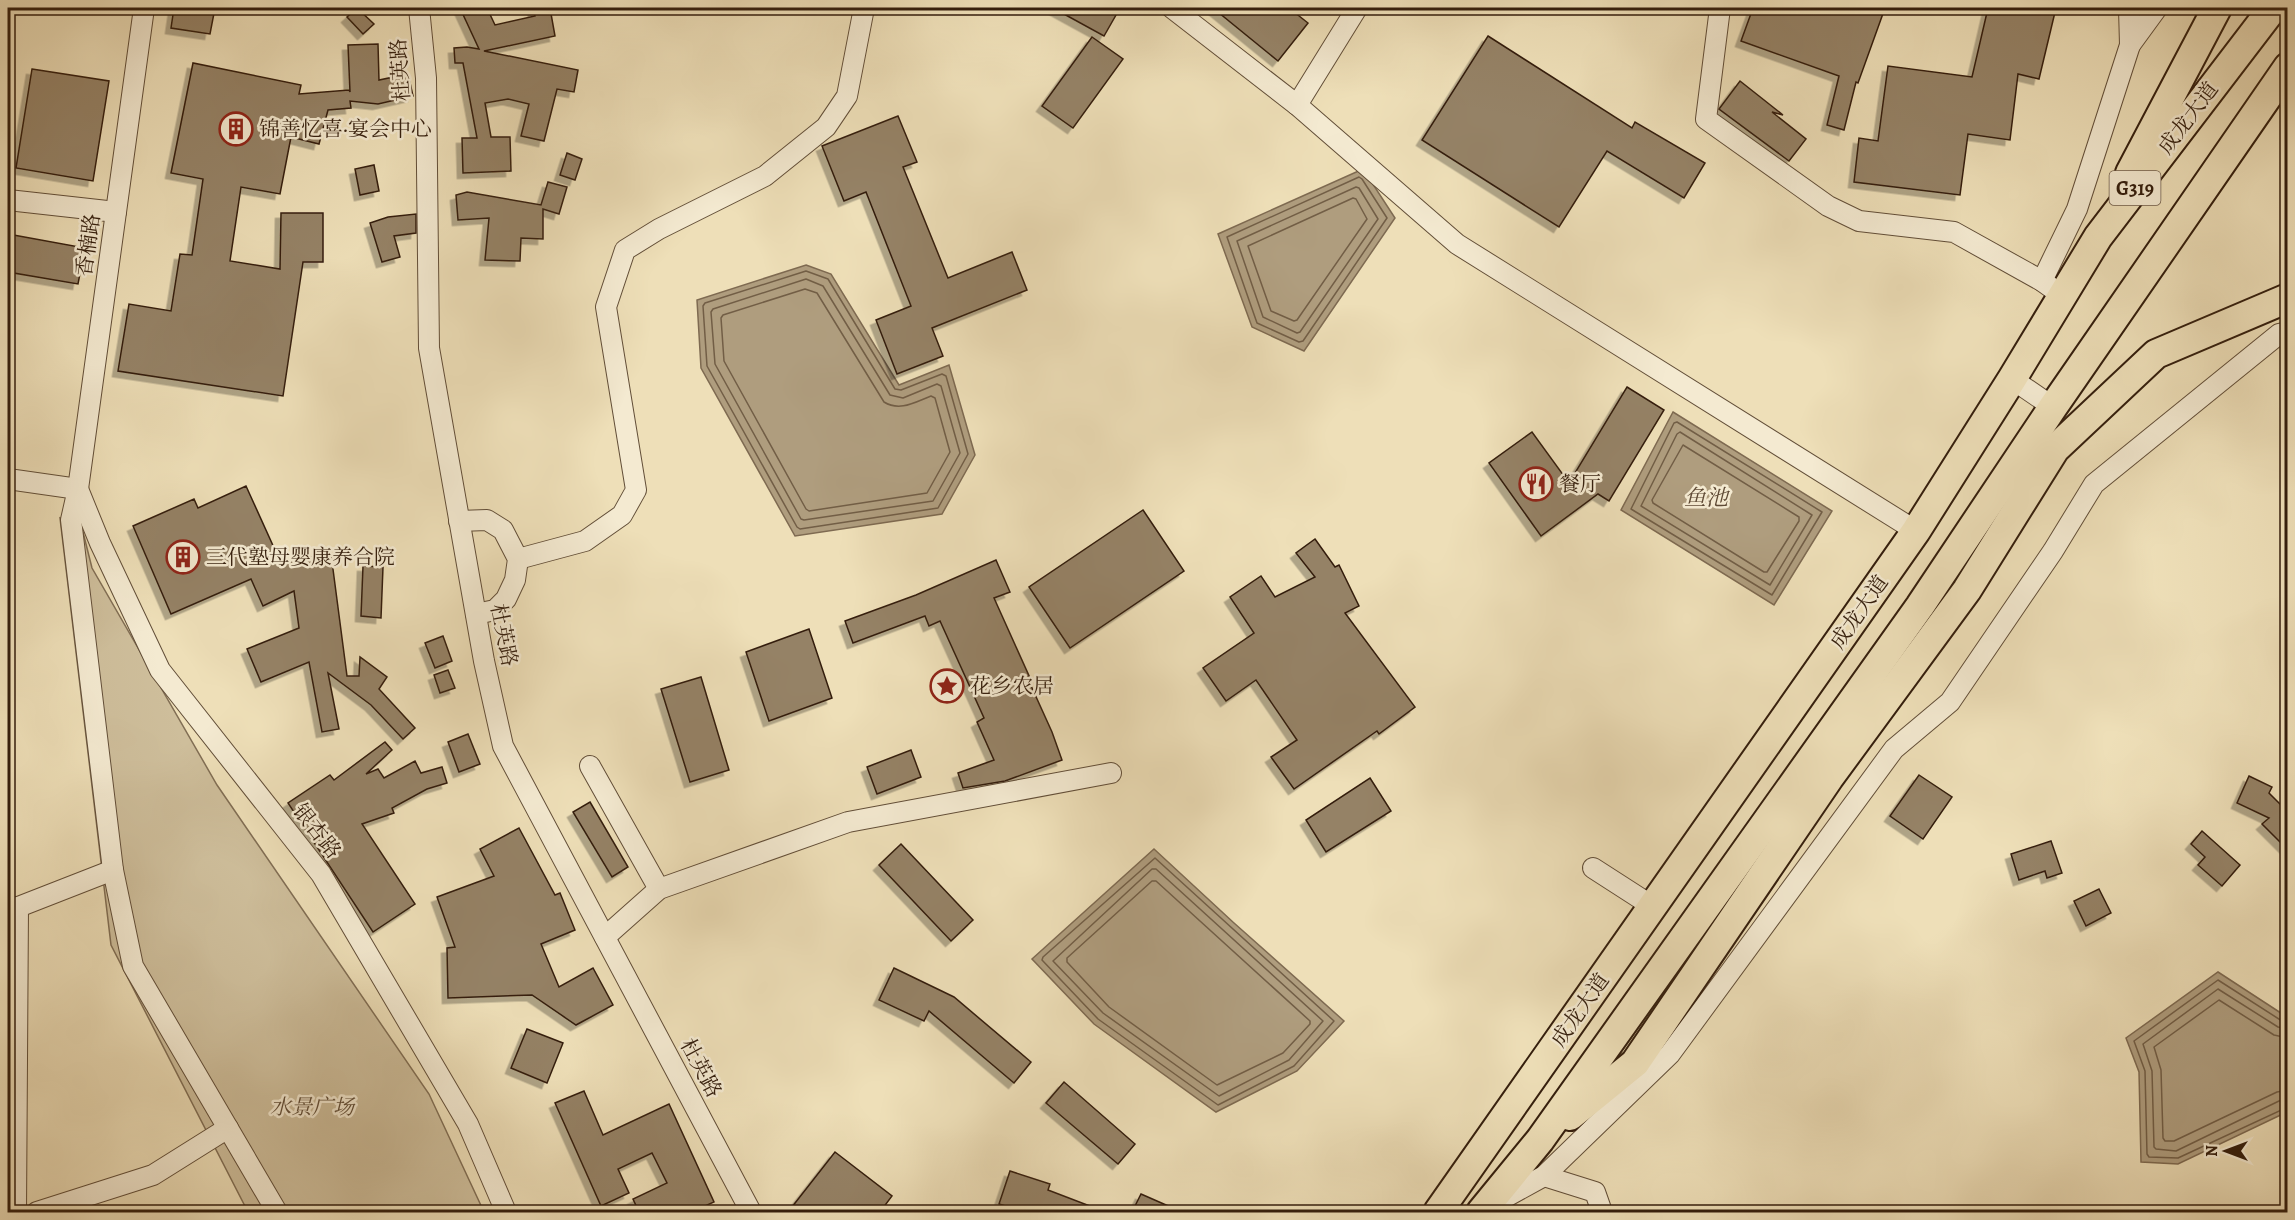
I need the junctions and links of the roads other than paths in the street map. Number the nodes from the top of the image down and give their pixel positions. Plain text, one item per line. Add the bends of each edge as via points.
1 (144, 8) edge
2 (419, 8) edge
3 (864, 8) edge
4 (1172, 8) edge
5 (1357, 8) edge
6 (1720, 8) edge
7 (2129, 8) edge
8 (2157, 8) edge
9 (2217, 8) edge
10 (2273, 8) edge
11 (2130, 45) junction
12 (2288, 67) edge
13 (1297, 105) junction
14 (8, 200) edge
15 (116, 212) junction
16 (2098, 237) junction
17 (2052, 288) junction
18 (2288, 298) edge
19 (2288, 332) edge
20 (2013, 379) junction
21 (2053, 407) junction
22 (8, 479) edge
23 (78, 489) junction
24 (459, 522) junction
25 (1916, 531) junction
26 (518, 559) junction
27 (476, 614) junction
28 (590, 766) dead end
29 (1111, 773) dead end
30 (1593, 868) dead end
31 (113, 870) junction
32 (658, 888) junction
33 (1652, 906) junction
34 (13, 909) edge
35 (605, 937) junction
36 (228, 1128) junction
37 (1540, 1140) junction
38 (1544, 1176) junction
39 (1481, 1211) edge
40 (16, 1212) edge
41 (37, 1212) edge
42 (277, 1212) edge
43 (506, 1212) edge
44 (751, 1212) edge
45 (1438, 1212) edge
46 (1602, 1212) edge

1 - 15 street, 香楠路
2 - 24 street, 杜英路 via 426,78 429,348
3 - 26 street via 847,96 826,127 765,176 625,250 606,306 636,490 622,515 585,541
4 - 13 street
5 - 13 street
6 - 17 street via 1706,119 1828,206 1859,221 1954,232
7 - 11 street
8 - 11 street
9 - 16 highway
10 - 16 highway, 成龙大道 / G319
11 - 17 street
12 - 21 highway, 成龙大道 / G319
13 - 25 street via 1458,244
14 - 15 street
15 - 23 street, 香楠路
16 - 17 highway, 成龙大道 / G319
17 - 20 highway, 成龙大道 / G319
18 - 37 highway via 2156,354 2055,449 1966,591 1829,778 1635,1063
19 - 38 street via 2279,334 2094,484 1950,702 1894,749 1670,1054
20 - 21 street
20 - 25 highway, 成龙大道
21 - 37 highway, 成龙大道 via 1920,606
22 - 23 street
23 - 31 street, 香楠路 via 71,520
23 - 43 street, 银杏路 via 160,670 321,874 468,1124
24 - 26 street via 487,520 502,530
24 - 27 street, 杜英路
25 - 33 highway, 成龙大道
26 - 27 street via 515,580 506,599 495,610
27 - 35 street, 杜英路 via 503,746
28 - 32 street
29 - 32 street via 848,822
30 - 33 street
31 - 34 street
31 - 36 street, 香楠路 via 133,966
32 - 35 street
33 - 45 highway, 成龙大道
34 - 40 street
35 - 44 street, 杜英路
36 - 41 street via 153,1175
36 - 42 street, 香楠路
37 - 39 highway, 成龙大道
38 - 39 street
38 - 46 street via 1595,1192

